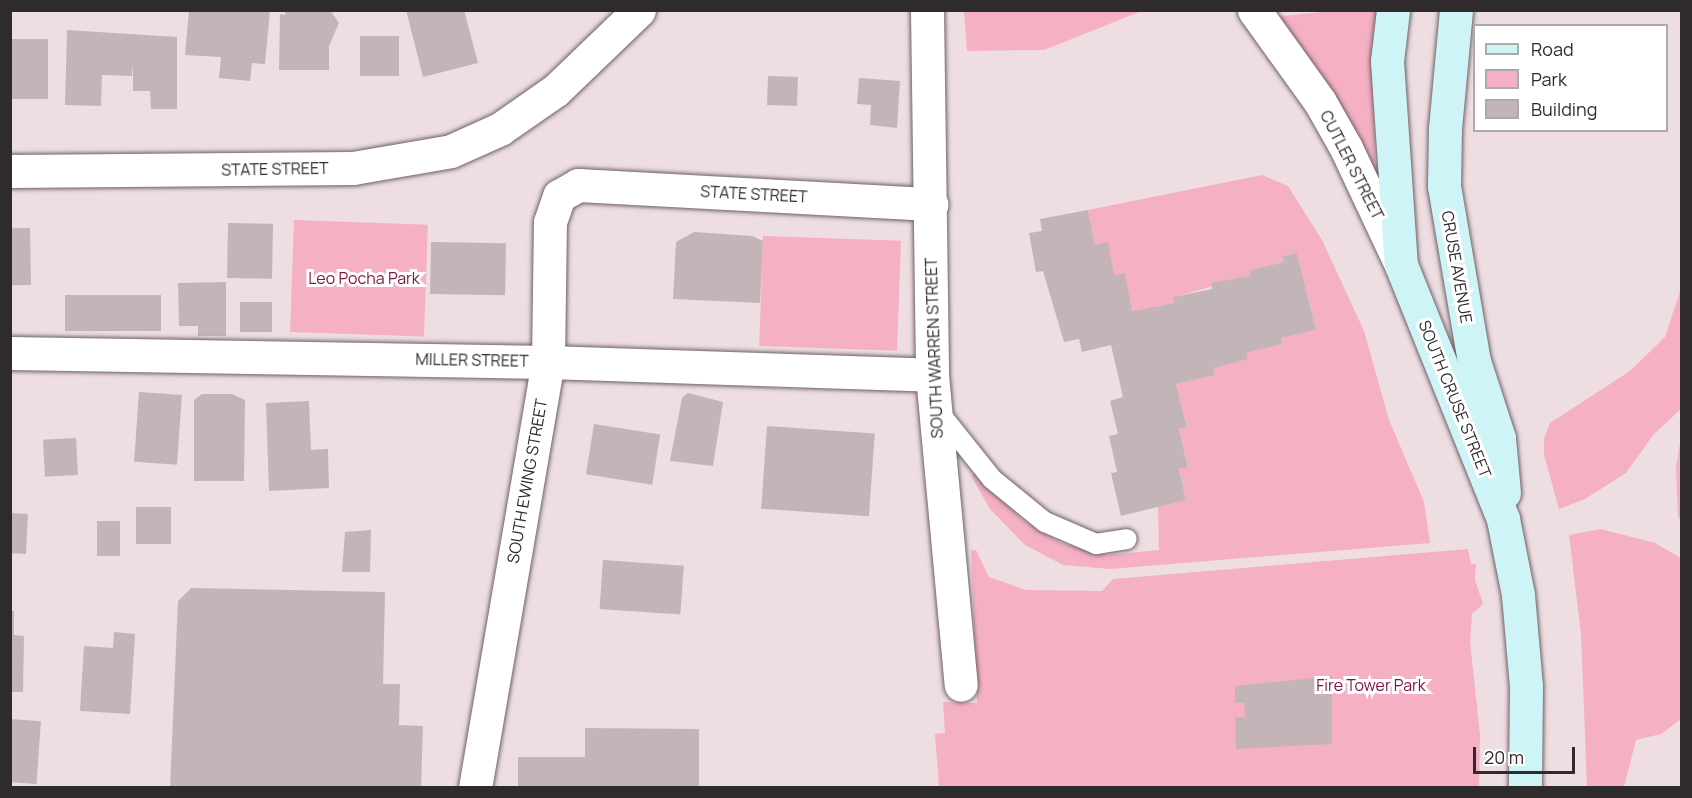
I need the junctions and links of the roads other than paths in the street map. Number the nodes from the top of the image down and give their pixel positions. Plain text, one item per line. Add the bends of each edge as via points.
1 (639, 10) edge
2 (927, 10) edge
3 (1254, 10) edge
4 (1393, 10) edge
5 (1456, 10) edge
6 (10, 171) edge
7 (578, 185) joint
8 (931, 204) junction
9 (1401, 265) junction
10 (10, 353) edge
11 (548, 362) junction
12 (933, 390) junction
13 (1503, 519) junction
14 (1127, 539) dead end
15 (961, 685) dead end
16 (475, 788) edge
17 (1525, 788) edge

1 - 6 street, STATE STREET via 556,90 500,129 451,151 353,168
2 - 8 street, SOUTH WARREN STREET
3 - 9 street, CUTLER STREET via 1325,111
4 - 9 street, SOUTH CRUSE STREET via 1387,61
5 - 13 street, CRUSE AVENUE via 1446,104 1443,186 1474,361 1499,438
7 - 8 street, STATE STREET
7 - 11 street, SOUTH EWING STREET via 559,196 550,222
8 - 12 street, SOUTH WARREN STREET
9 - 13 street, SOUTH CRUSE STREET
10 - 11 street, MILLER STREET
11 - 12 street, MILLER STREET
11 - 16 street, SOUTH EWING STREET
12 - 14 lane via 992,479 1045,522 1096,544
12 - 15 street, SOUTH WARREN STREET
13 - 17 street, SOUTH CRUSE STREET via 1518,596 1526,686

